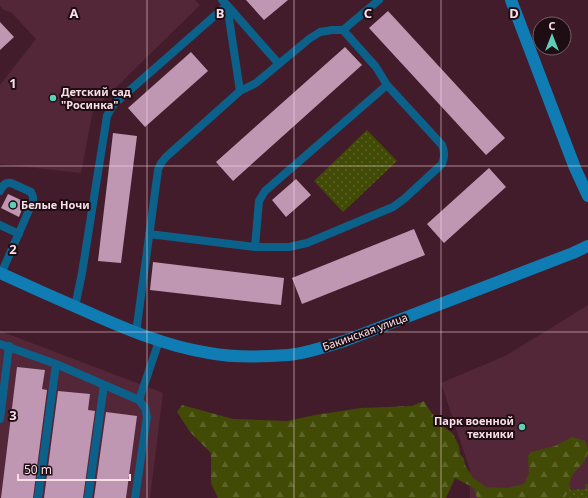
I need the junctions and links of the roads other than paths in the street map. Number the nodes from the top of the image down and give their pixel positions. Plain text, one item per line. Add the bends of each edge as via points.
1 (379, 0) edge
2 (511, 0) edge
3 (224, 2) edge
4 (343, 30) junction
5 (278, 64) junction
6 (387, 85) junction
7 (240, 91) junction
8 (0, 191) edge
9 (588, 196) edge
10 (0, 225) edge
11 (19, 234) junction
12 (150, 234) junction
13 (588, 246) edge
14 (255, 247) junction
15 (1, 273) edge
16 (75, 307) junction
17 (136, 332) junction
18 (159, 341) junction
19 (0, 344) edge
20 (9, 346) junction
21 (56, 364) junction
22 (104, 386) junction
23 (139, 400) junction
24 (0, 419) edge
25 (38, 498) edge
26 (88, 498) edge
27 (135, 498) edge

1 - 4 lane
2 - 9 street
3 - 5 lane
3 - 7 lane
3 - 16 lane via 113,105 107,116
4 - 5 lane via 320,32
4 - 6 lane via 376,67
5 - 7 lane via 256,83
6 - 14 lane via 265,191 259,201
6 - 14 lane via 442,145 445,158 442,164 393,207 307,243 289,247
7 - 12 lane via 161,163
8 - 11 lane via 4,184 11,183 32,194 33,201
10 - 11 lane
11 - 15 lane
12 - 14 lane
12 - 17 lane
13 - 18 street, Бакинская улица via 318,349 289,354 238,356 210,354
15 - 16 street, Бакинская улица
16 - 17 street, Бакинская улица
17 - 18 street, Бакинская улица
18 - 23 lane
19 - 20 lane
20 - 21 lane
20 - 24 lane
21 - 22 lane
21 - 25 lane
22 - 23 lane
22 - 26 lane
23 - 27 lane via 145,408 146,417

